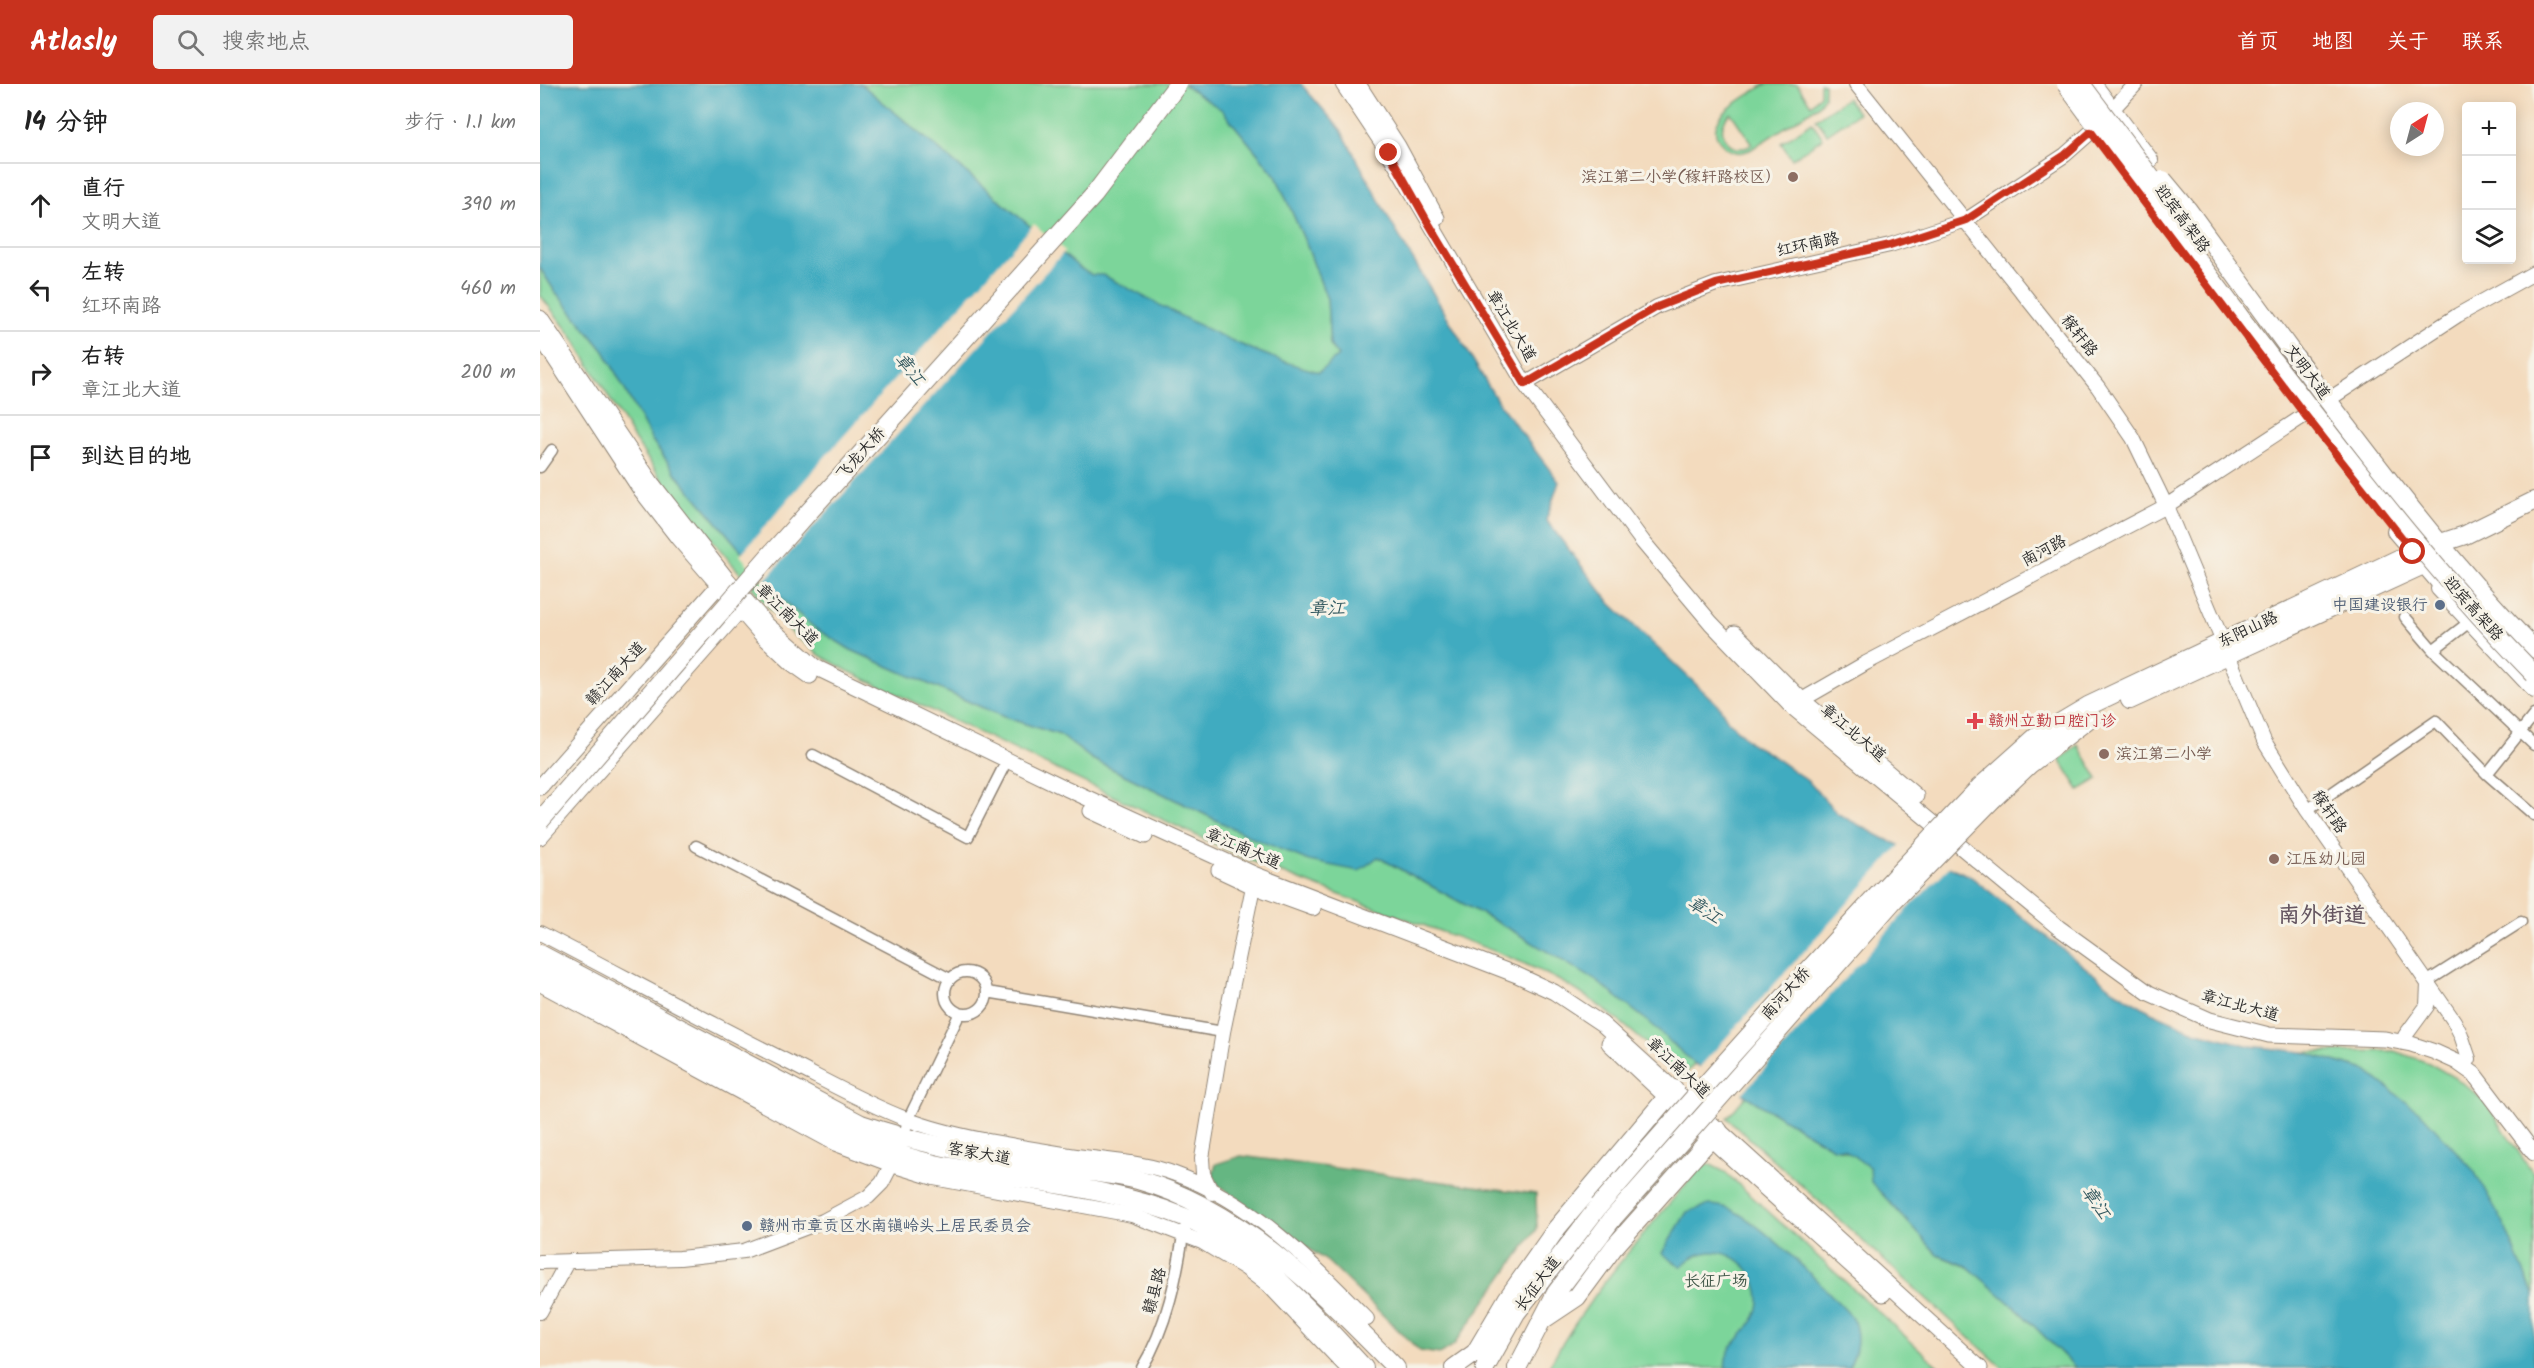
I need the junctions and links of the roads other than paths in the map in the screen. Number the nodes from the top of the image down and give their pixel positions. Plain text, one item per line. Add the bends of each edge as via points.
1 (1164, 84) edge
2 (1178, 84) edge
3 (1343, 84) edge
4 (1358, 84) edge
5 (1856, 84) edge
6 (2056, 84) edge
7 (2066, 84) edge
8 (2081, 84) edge
9 (2092, 84) edge
10 (2136, 84) edge
11 (2105, 108) junction
12 (2091, 132) junction
13 (1966, 220) junction
14 (2534, 273) edge
15 (540, 318) edge
16 (540, 336) edge
17 (1529, 381) junction
18 (2328, 400) junction
19 (2305, 415) junction
20 (552, 450) dead end
21 (540, 467) edge
22 (2534, 501) edge
23 (2166, 506) junction
24 (2534, 514) edge
25 (2446, 550) junction
26 (2417, 558) junction
27 (718, 585) junction
28 (740, 610) junction
29 (2405, 617) dead end
30 (2470, 622) junction
31 (2226, 648) junction
32 (2534, 649) edge
33 (2433, 650) junction
34 (2534, 659) edge
35 (2534, 674) edge
36 (2534, 682) edge
37 (2534, 691) edge
38 (1796, 702) junction
39 (2534, 715) edge
40 (2519, 732) junction
41 (2534, 745) edge
42 (813, 755) dead end
43 (1003, 768) junction
44 (2487, 774) junction
45 (540, 787) edge
46 (1986, 793) joint
47 (540, 805) edge
48 (2307, 810) junction
49 (2534, 815) edge
50 (540, 821) edge
51 (540, 837) edge
52 (696, 846) dead end
53 (1254, 881) junction
54 (2521, 922) dead end
55 (540, 933) edge
56 (542, 959) edge
57 (950, 979) junction
58 (2428, 981) junction
59 (540, 984) edge
60 (987, 992) junction
61 (960, 1013) junction
62 (1223, 1032) junction
63 (2405, 1036) junction
64 (2466, 1063) junction
65 (1671, 1094) junction
66 (908, 1120) junction
67 (1718, 1130) junction
68 (2534, 1137) edge
69 (897, 1153) junction
70 (2534, 1153) edge
71 (1202, 1158) junction
72 (1179, 1175) junction
73 (1152, 1185) junction
74 (1210, 1190) junction
75 (1606, 1212) junction
76 (1185, 1226) junction
77 (1237, 1227) junction
78 (540, 1262) edge
79 (567, 1262) junction
80 (1548, 1272) junction
81 (1512, 1292) junction
82 (540, 1312) edge
83 (1544, 1319) junction
84 (1493, 1322) junction
85 (1362, 1323) junction
86 (1339, 1341) junction
87 (1489, 1361) edge
88 (1142, 1368) edge
89 (1347, 1368) edge
90 (1353, 1368) edge
91 (1364, 1368) edge
92 (1396, 1368) edge
93 (1409, 1368) edge
94 (1454, 1368) edge
95 (1517, 1368) edge
96 (1966, 1368) edge
97 (1980, 1368) edge

1 - 47 main road, 飞龙大桥 via 1084,190 762,547
2 - 50 main road, 飞龙大桥, bridge via 1094,195 770,555
3 - 17 main road, 章江北大道
4 - 17 main road, 章江北大道 via 1398,147
5 - 13 street, 稼轩路
6 - 12 main road, 文明大道
7 - 35 main road, 迎宾高架路, bridge via 2418,547
8 - 11 main road, 迎宾高架路, bridge
9 - 11 main road
10 - 11 street, 红环南路
11 - 12 street, 红环南路
11 - 18 main road, 文明大道, bridge via 2188,210
11 - 34 main road, 迎宾高架路, bridge via 2313,395 2426,541
12 - 13 street, 红环南路 via 2065,155
12 - 19 main road, 文明大道
13 - 17 street, 红环南路 via 1890,245 1716,284 1657,307
13 - 23 street, 稼轩路 via 2098,387 2133,438
14 - 18 street via 2458,315
15 - 53 main road, 章江南大道 via 651,483 726,578 800,656 848,685
16 - 27 main road, 章江南大道 via 640,489
17 - 38 main road, 章江北大道 via 1658,545
18 - 25 main road, 文明大道
19 - 23 street, 南河路
19 - 26 main road, 文明大道
20 - 21 street
22 - 25 main road, 东阳山路
23 - 31 street, 稼轩路
23 - 38 street, 南河路
24 - 25 main road, 东阳山路
25 - 26 main road, 东阳山路
25 - 32 main road, 文明大道
26 - 30 main road, 文明大道
26 - 31 main road, 东阳山路
27 - 28 main road, 章江南大道
27 - 45 main road, 赣江南大道
28 - 43 main road, 章江南大道 via 779,651 809,675
28 - 51 main road
29 - 33 street
30 - 33 street
30 - 36 main road, 文明大道
30 - 37 street
31 - 46 main road, 东阳山路 via 2093,716
31 - 48 street, 稼轩路 via 2264,741
33 - 40 street
38 - 63 main road, 章江北大道 via 2061,919 2154,986 2213,1013 2270,1029
38 - 64 main road, 章江北大道 via 2060,928 2149,993 2210,1020 2269,1035 2385,1039
39 - 40 street
40 - 41 street
40 - 44 street
42 - 43 street via 968,837
43 - 53 main road, 章江南大道
44 - 48 street via 2436,721
44 - 49 street
46 - 75 main road, 南河大桥, bridge via 1894,900
48 - 58 street, 稼轩路
52 - 57 street
53 - 62 street
53 - 65 main road, 章江南大道 via 1456,951 1554,992 1602,1024
54 - 58 street
55 - 66 street via 797,1067
56 - 69 main road, 客家大道 via 849,1136
57 - 60 street via 959,973 976,974
57 - 61 street via 945,989 946,1000
58 - 63 street via 2427,1006
58 - 64 street, 稼轩路 via 2462,1035
59 - 69 street via 836,1144
60 - 61 street via 978,1011
60 - 62 street
61 - 66 street
62 - 71 street
63 - 64 main road, 章江北大道 via 2436,1043
64 - 68 main road, 章江北大道 via 2493,1081
64 - 70 main road, 章江北大道
65 - 67 main road, 章江南大道
65 - 81 main road via 1568,1214
65 - 96 main road, 章江南大道
66 - 69 street
66 - 72 street
67 - 83 main road via 1630,1228 1577,1297
67 - 97 main road, 章江南大道
69 - 73 main road, 客家大道 via 938,1147
69 - 76 main road, 客家大道 via 934,1164 1135,1200
69 - 79 street via 882,1183 868,1197 823,1221 755,1248 711,1256
71 - 72 street
71 - 74 street
72 - 73 street
72 - 74 street
73 - 77 main road, 客家大道 via 1186,1197
74 - 77 street
74 - 85 street via 1250,1212 1295,1246
75 - 80 main road, 长征大道
75 - 83 main road, 长征大道
76 - 86 main road, 客家大道 via 1232,1244 1272,1273
76 - 88 street, 赣县路 via 1163,1322
76 - 89 street via 1271,1288
77 - 85 main road, 客家大道
78 - 79 street
79 - 82 street
80 - 81 main road
80 - 87 main road, 长征大道 via 1516,1313
81 - 84 main road
83 - 95 main road, 长征大道
84 - 87 main road
84 - 94 main road via 1475,1353
85 - 92 main road, 客家大道
85 - 93 main road
86 - 90 main road
86 - 91 main road, 客家大道

